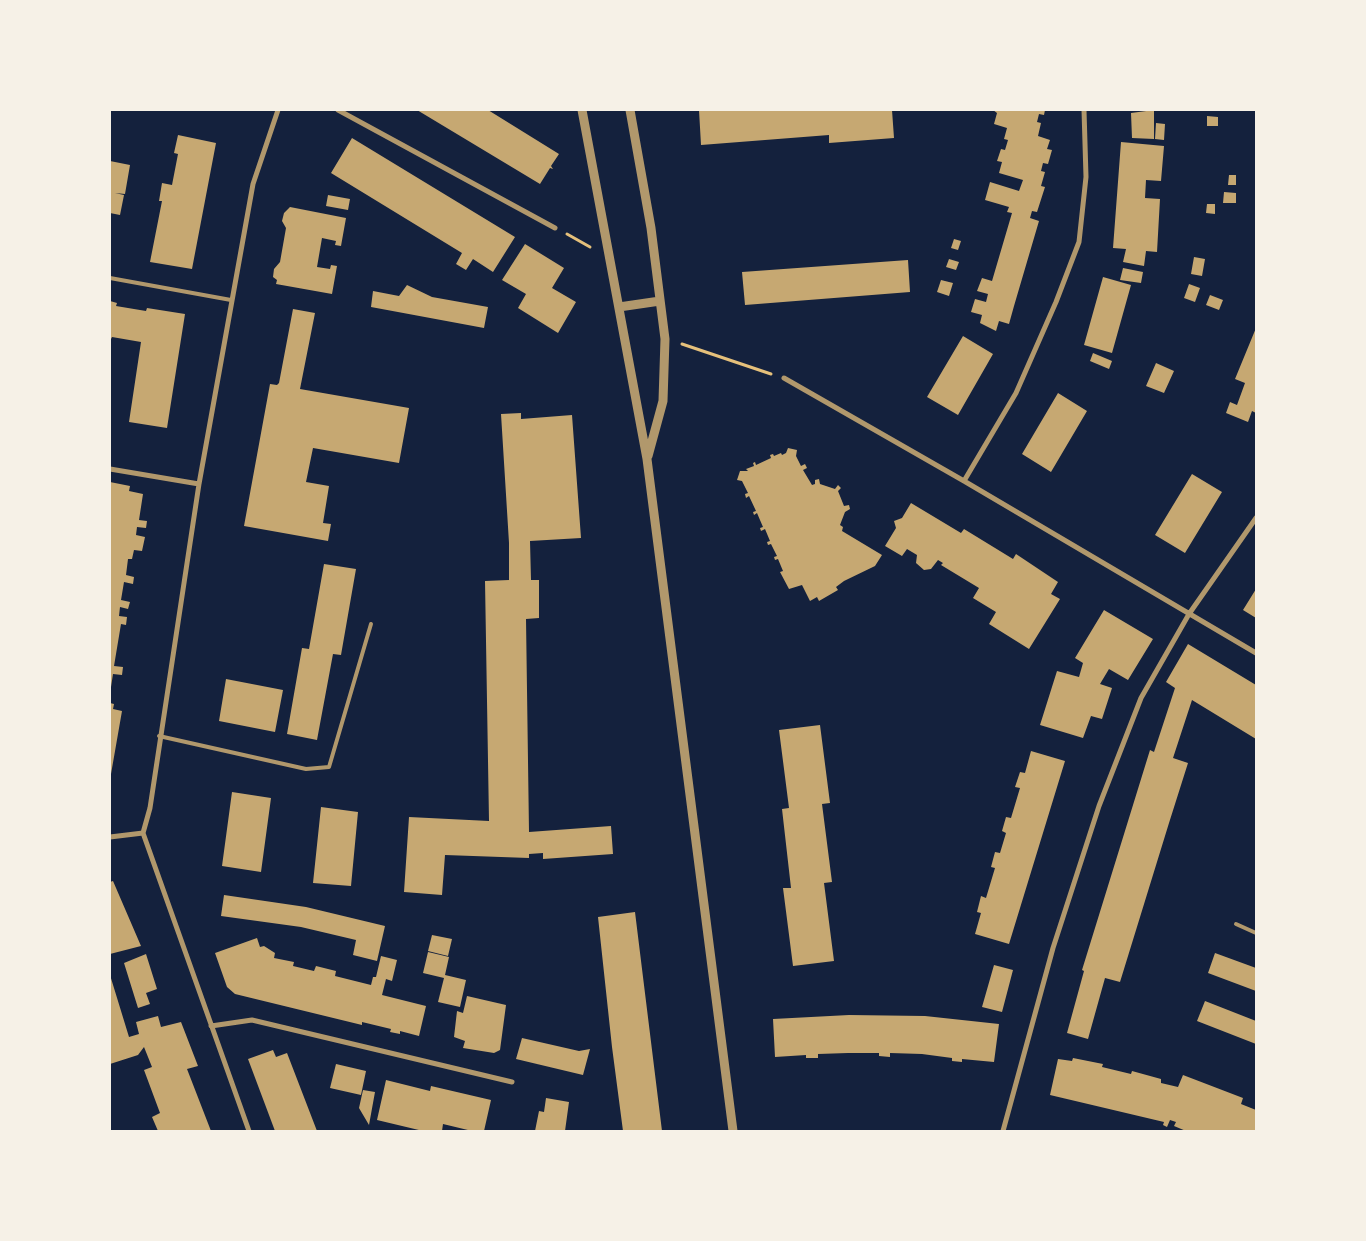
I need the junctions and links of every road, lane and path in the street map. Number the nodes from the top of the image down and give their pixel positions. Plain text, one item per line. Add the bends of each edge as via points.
1 (278, 110) edge
2 (338, 110) edge
3 (582, 110) edge
4 (630, 110) edge
5 (1084, 110) edge
6 (555, 228) joint
7 (610, 258) junction
8 (110, 278) edge
9 (231, 300) junction
10 (660, 302) junction
11 (619, 307) junction
12 (665, 339) junction
13 (784, 378) joint
14 (647, 459) junction
15 (110, 469) edge
16 (964, 481) junction
17 (198, 484) junction
18 (1256, 518) edge
19 (1189, 614) junction
20 (371, 624) dead end
21 (1256, 653) edge
22 (159, 736) junction
23 (142, 833) junction
24 (110, 837) edge
25 (1236, 924) dead end
26 (1256, 933) edge
27 (211, 1026) junction
28 (512, 1082) dead end
29 (250, 1131) edge
30 (733, 1131) edge
31 (1003, 1131) edge

1 - 9 street via 253,184
2 - 6 street
3 - 7 street
4 - 10 street via 651,228
5 - 16 street via 1086,177 1079,242 1016,393
6 - 7 path
7 - 11 street
8 - 9 lane
9 - 17 street
10 - 11 street
10 - 12 street
11 - 14 street
12 - 13 path
12 - 14 street via 663,401
13 - 16 street
14 - 30 street
15 - 17 street
16 - 19 street
17 - 22 street
18 - 19 street
19 - 21 street
19 - 31 street via 1142,698 1099,806 1053,948
20 - 22 lane via 329,766 306,769
22 - 23 street via 150,808
23 - 24 street
23 - 27 street
25 - 26 lane
27 - 28 street via 252,1020
27 - 29 street

